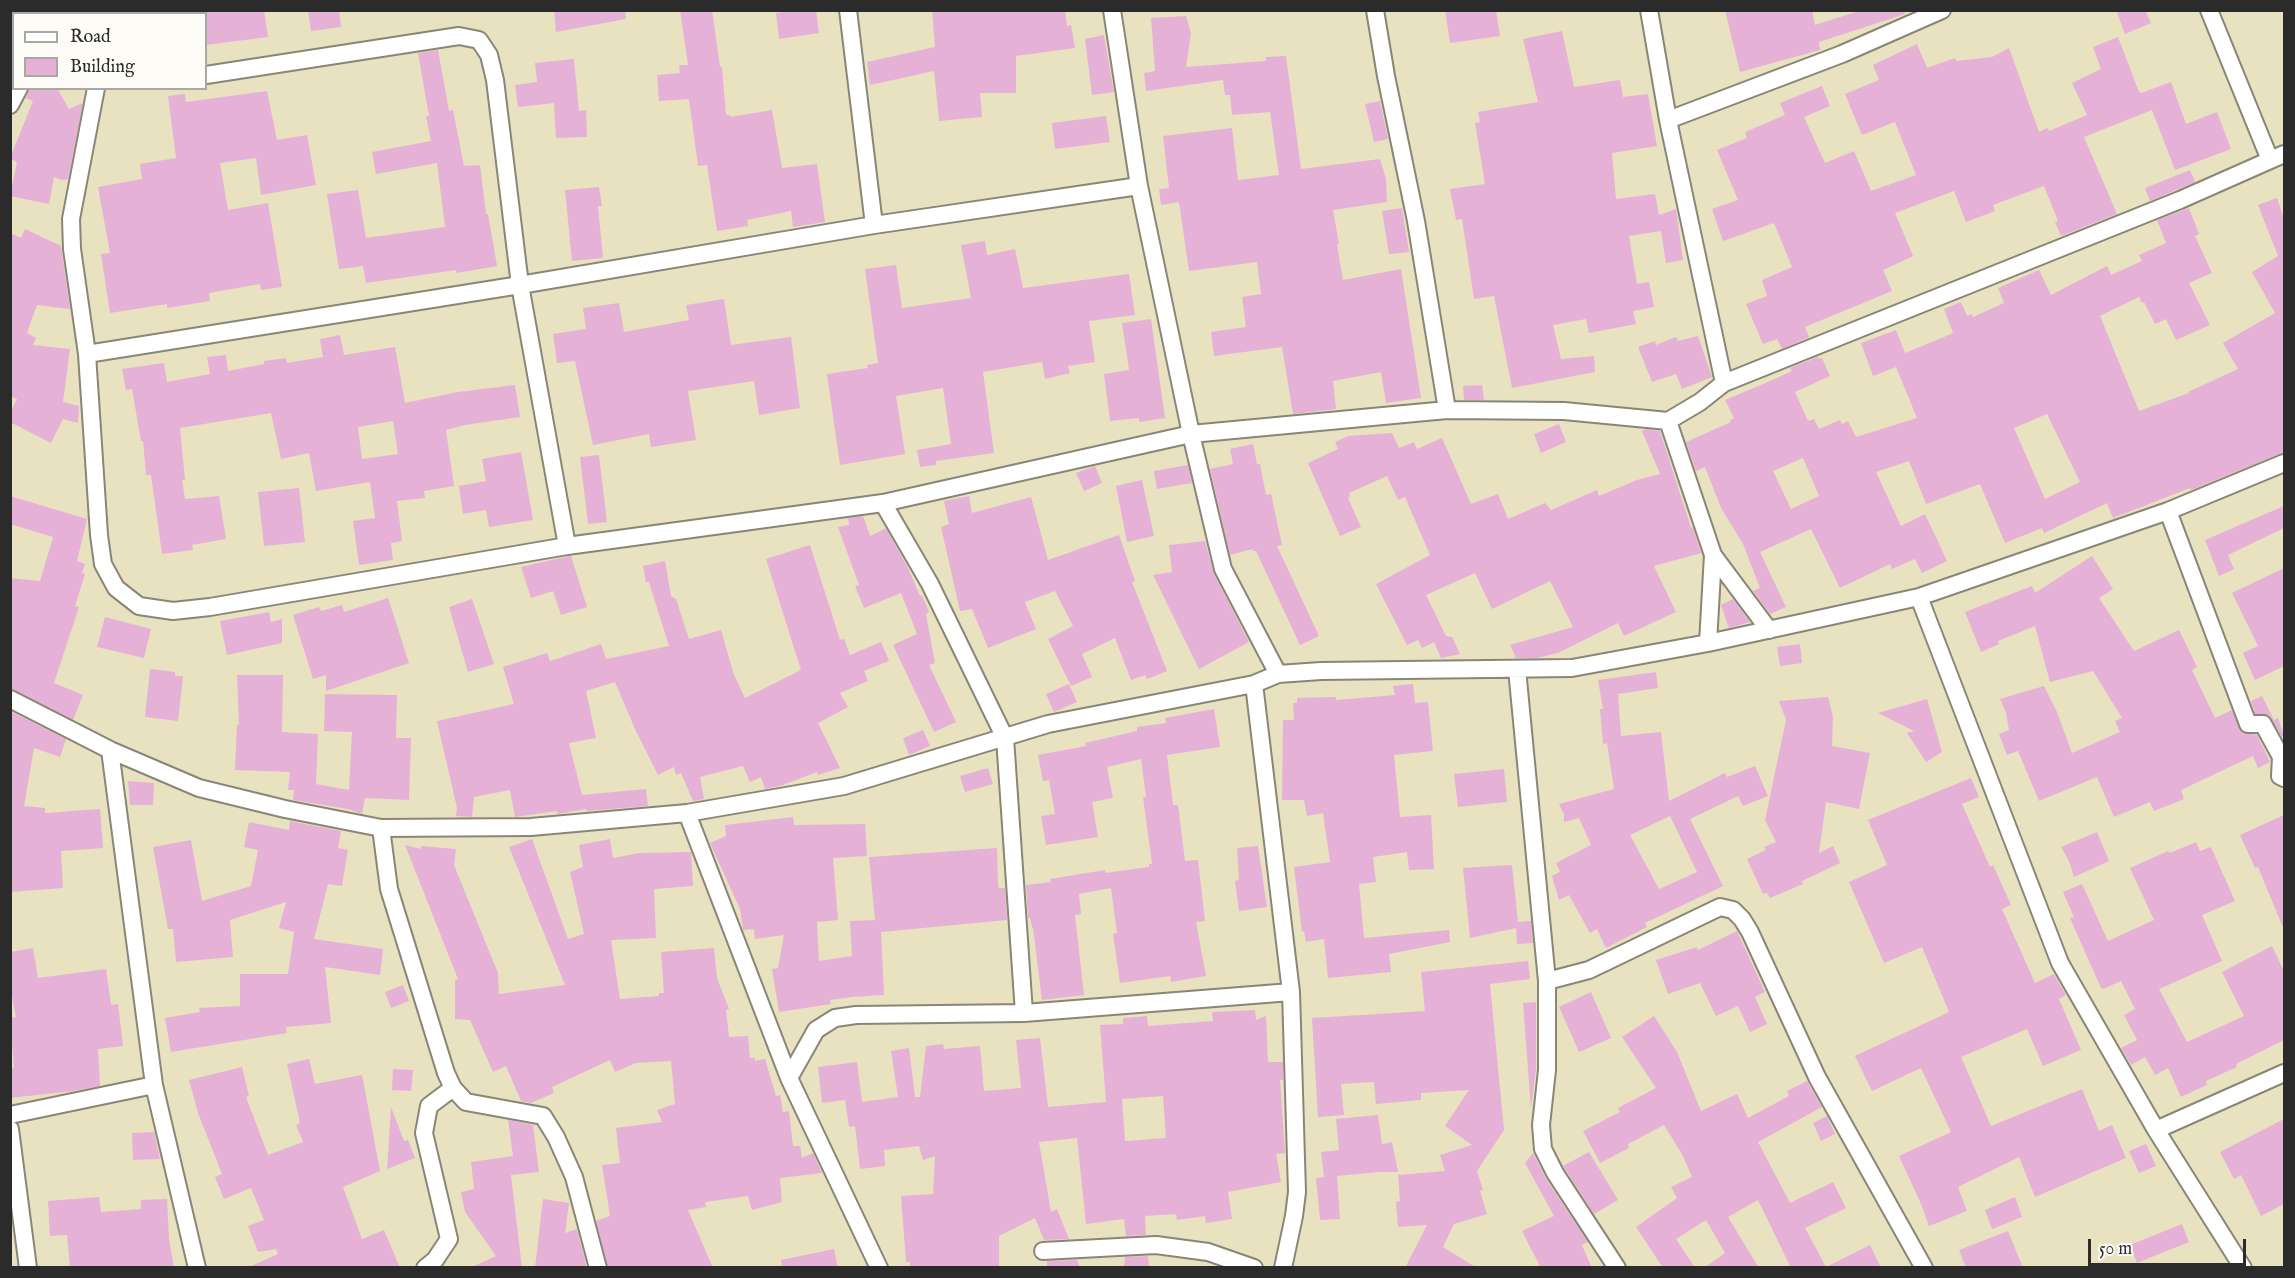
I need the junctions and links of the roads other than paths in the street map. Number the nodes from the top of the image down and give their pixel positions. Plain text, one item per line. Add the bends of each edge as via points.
1 (848, 10) edge
2 (1112, 10) edge
3 (1375, 10) edge
4 (1650, 10) edge
5 (2210, 10) edge
6 (1935, 12) edge
7 (207, 75) edge
8 (18, 90) edge
9 (96, 90) edge
10 (10, 105) edge
11 (1668, 120) junction
12 (2277, 157) edge
13 (1139, 186) junction
14 (874, 225) junction
15 (520, 285) junction
16 (87, 354) junction
17 (1724, 383) junction
18 (1447, 410) junction
19 (1668, 421) junction
20 (1191, 434) junction
21 (2284, 463) edge
22 (883, 503) junction
23 (2168, 511) junction
24 (567, 546) junction
25 (1713, 555) junction
26 (1919, 597) junction
27 (1769, 630) junction
28 (1708, 643) junction
29 (1517, 669) junction
30 (1278, 674) junction
31 (1254, 684) junction
32 (10, 699) edge
33 (1005, 738) junction
34 (110, 750) junction
35 (2284, 778) edge
36 (687, 813) junction
37 (381, 828) junction
38 (1547, 981) junction
39 (1291, 992) junction
40 (1024, 1013) junction
41 (2284, 1073) edge
42 (789, 1078) junction
43 (154, 1085) junction
44 (453, 1088) junction
45 (10, 1115) edge
46 (10, 1129) edge
47 (2156, 1130) junction
48 (1043, 1251) dead end
49 (28, 1268) edge
50 (197, 1268) edge
51 (425, 1268) edge
52 (598, 1268) edge
53 (879, 1268) edge
54 (1254, 1268) edge
55 (1283, 1268) edge
56 (1617, 1268) edge
57 (1924, 1268) edge
58 (2243, 1268) edge

1 - 14 street
2 - 13 street
3 - 18 street
4 - 11 street
5 - 12 street
6 - 11 street via 1842,54
7 - 15 street via 459,36 479,40 489,55 495,80
8 - 10 street
9 - 16 street via 71,219
11 - 17 street
12 - 17 street via 2180,200
13 - 14 street
13 - 20 street
14 - 15 street
15 - 16 street
15 - 24 street
16 - 24 street via 103,564 116,588 139,606 172,611 210,607
17 - 19 street
18 - 19 street via 1564,411
18 - 20 street
19 - 25 street
20 - 22 street
20 - 30 street via 1223,569
21 - 23 street
22 - 24 street
22 - 33 street via 930,584
23 - 26 street
23 - 35 street via 2248,723 2263,724 2281,757 2280,776
25 - 27 street
25 - 28 street
26 - 27 street
26 - 47 street via 2060,963
27 - 28 street
28 - 29 street via 1572,668
29 - 30 street
29 - 38 street
30 - 31 street
31 - 33 street via 1048,724
31 - 39 street
32 - 34 street
33 - 36 street via 844,786
33 - 40 street
34 - 37 street via 199,788
34 - 43 street
36 - 37 street via 531,827
36 - 42 street
37 - 44 street via 389,889
38 - 56 street via 1541,1125 1544,1149 1555,1173
38 - 57 street via 1589,970 1720,907 1733,910 1750,932 1817,1077
39 - 40 street
39 - 55 street via 1297,1192
40 - 42 street via 835,1018 816,1030
41 - 47 street
42 - 53 street
43 - 45 street
43 - 50 street
44 - 51 street via 429,1106 424,1133 449,1239
44 - 52 street via 466,1102 543,1116 574,1177
46 - 49 street
47 - 58 street
48 - 54 street via 1156,1245 1208,1252

